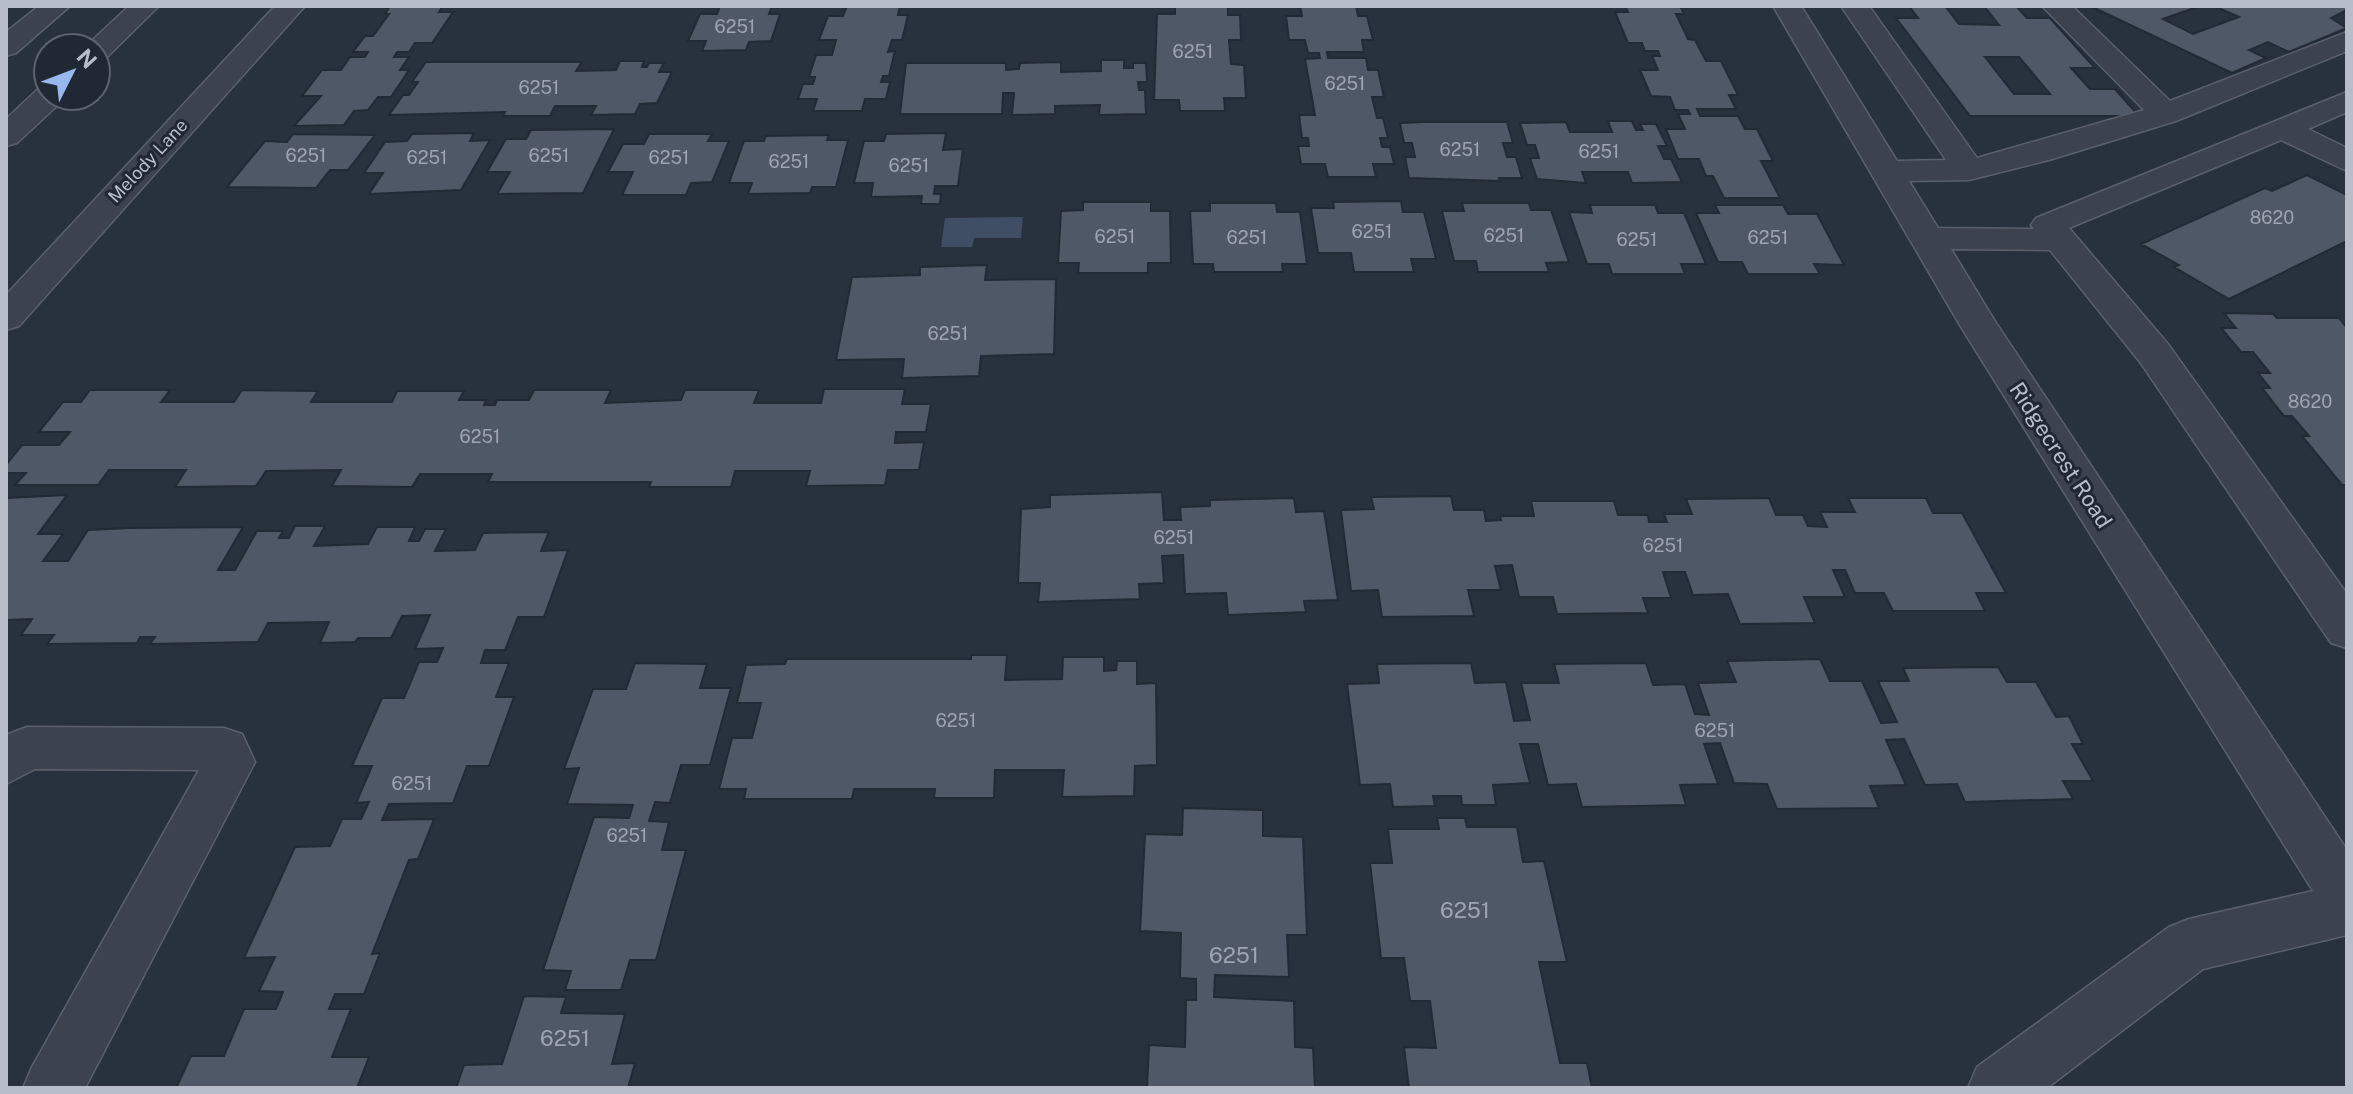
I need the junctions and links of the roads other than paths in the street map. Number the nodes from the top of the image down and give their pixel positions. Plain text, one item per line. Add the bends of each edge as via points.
1 (56, 6) edge
2 (145, 6) edge
3 (291, 6) edge
4 (1787, 6) edge
5 (1855, 6) edge
6 (2056, 6) edge
7 (112, 37) edge
8 (2347, 41) edge
9 (6, 47) edge
10 (2347, 101) edge
11 (32, 112) edge
12 (2165, 114) junction
13 (2284, 129) junction
14 (6, 136) edge
15 (2347, 161) edge
16 (1969, 170) junction
17 (1888, 171) junction
18 (1928, 238) junction
19 (2060, 240) junction
20 (10, 309) edge
21 (2347, 630) edge
22 (6, 762) edge
23 (2347, 897) edge
24 (2347, 909) edge
25 (53, 1088) edge
26 (1998, 1088) edge

1 - 9 street
2 - 7 street
3 - 20 street, Melody Lane
4 - 17 street, Ridgecrest Road
5 - 16 street
6 - 12 street
8 - 12 street
10 - 13 street
11 - 14 street
12 - 16 street
13 - 15 street
13 - 19 street via 2048,225
16 - 17 street
17 - 18 street, Ridgecrest Road
18 - 19 street
18 - 23 street, Ridgecrest Road via 2052,441
19 - 21 street via 2154,353
22 - 25 street via 27,748 42,748 224,749 230,762
24 - 26 street via 2189,946

